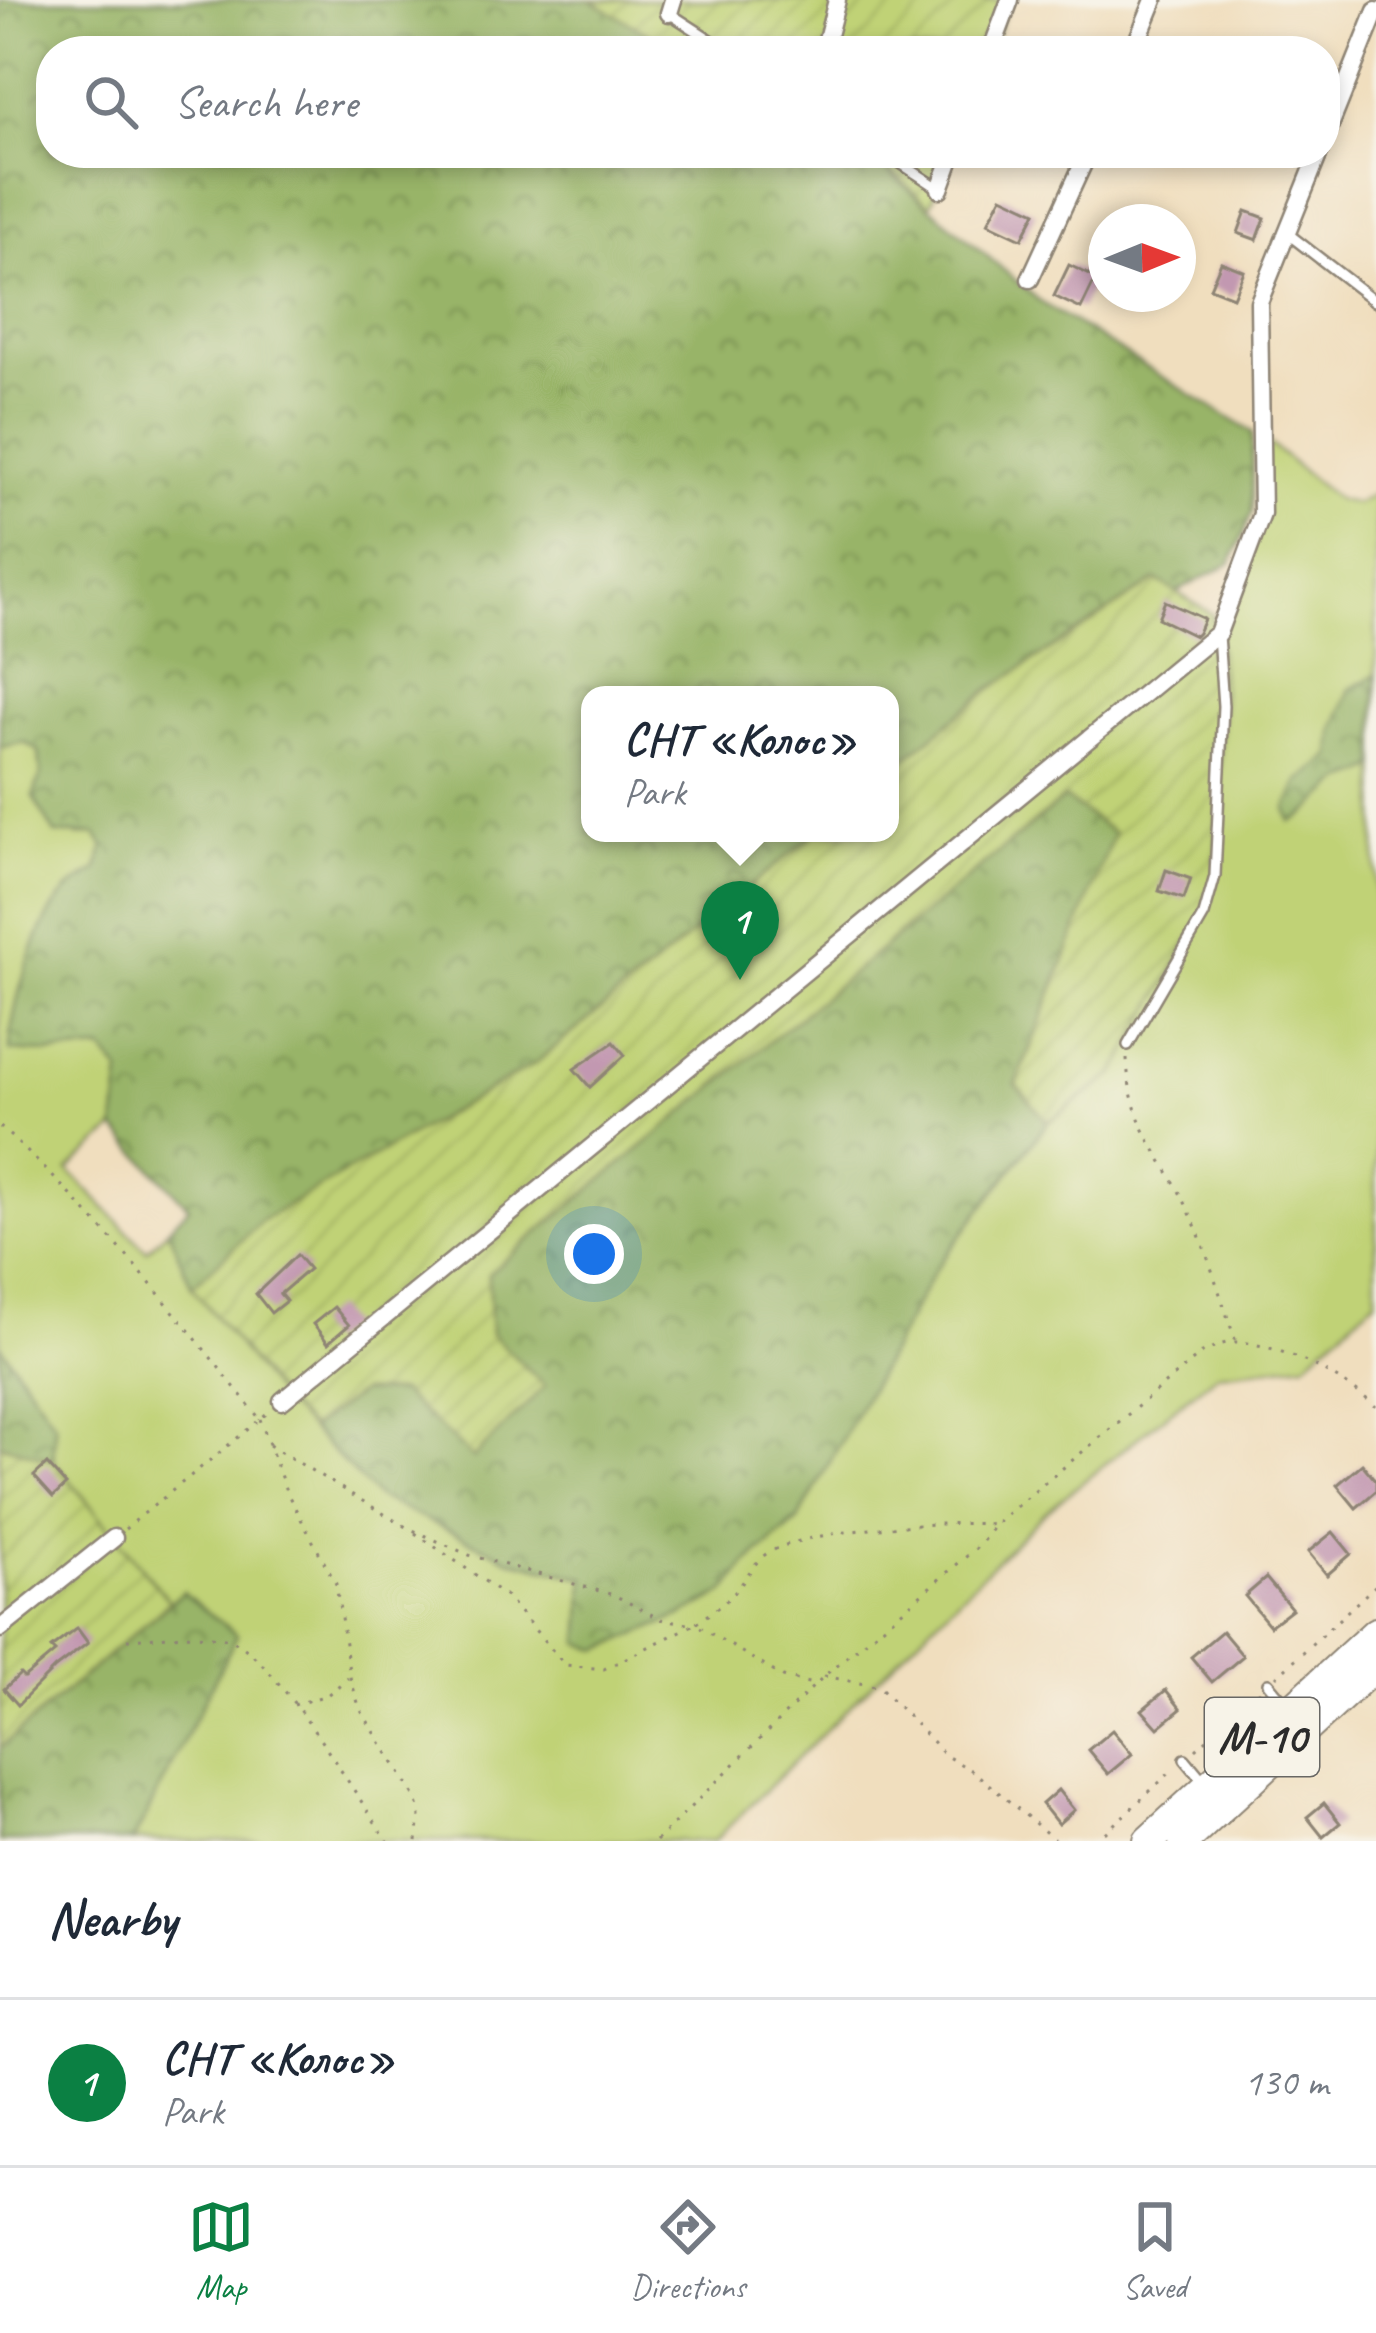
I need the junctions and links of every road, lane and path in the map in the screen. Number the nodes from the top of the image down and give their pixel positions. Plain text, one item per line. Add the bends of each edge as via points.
1 (837, 0) edge
2 (1010, 0) edge
3 (1154, 0) edge
4 (671, 6) edge
5 (1376, 11) edge
6 (709, 36) edge
7 (828, 36) edge
8 (997, 36) edge
9 (1139, 36) edge
10 (1340, 101) edge
11 (908, 168) edge
12 (948, 168) edge
13 (1081, 168) edge
14 (1313, 168) edge
15 (940, 189) joint
16 (1287, 233) junction
17 (1030, 279) dead end
18 (1376, 302) edge
19 (1218, 633) junction
20 (1128, 1045) joint
21 (0, 1127) edge
22 (1236, 1342) junction
23 (282, 1401) joint
24 (1376, 1407) edge
25 (260, 1419) junction
26 (269, 1445) junction
27 (995, 1524) junction
28 (406, 1527) junction
29 (114, 1538) joint
30 (1376, 1585) edge
31 (694, 1624) junction
32 (0, 1629) edge
33 (1376, 1633) edge
34 (127, 1639) dead end
35 (1376, 1664) edge
36 (824, 1676) junction
37 (350, 1677) junction
38 (1268, 1683) junction
39 (815, 1684) junction
40 (293, 1705) junction
41 (1291, 1711) junction
42 (1185, 1759) junction
43 (1208, 1786) junction
44 (388, 1841) edge
45 (417, 1841) edge
46 (656, 1841) edge
47 (1056, 1841) edge
48 (1096, 1841) edge
49 (1149, 1841) edge
50 (1184, 1841) edge

1 - 7 street
2 - 8 street
3 - 9 street
4 - 6 lane
5 - 10 street
11 - 15 lane
12 - 15 street
13 - 17 street
14 - 16 street
16 - 18 lane
16 - 19 street via 1259,302 1262,514
19 - 20 lane via 1223,706 1214,876 1204,915
19 - 23 street
20 - 22 path via 1130,1093 1146,1139 1191,1215
21 - 25 path via 157,1292
22 - 24 path via 1341,1380
22 - 27 path via 1206,1350
23 - 25 path
25 - 26 path
25 - 29 path
26 - 28 path
26 - 37 path via 336,1584
27 - 31 path via 836,1531 790,1545 761,1556 730,1597
27 - 36 path
28 - 31 path via 469,1555
28 - 31 path via 506,1596 566,1665 604,1669
29 - 32 street
30 - 38 path
31 - 39 path via 783,1677
33 - 41 highway, М-10
34 - 40 path via 235,1641
35 - 50 highway, М-10
36 - 39 path
36 - 47 path via 880,1687 946,1756
37 - 40 path via 327,1695
37 - 45 path via 360,1709 416,1800
38 - 41 lane
38 - 42 path
39 - 46 path
40 - 44 path
41 - 43 highway, М-10
42 - 43 lane
42 - 48 path
43 - 49 highway, М-10

